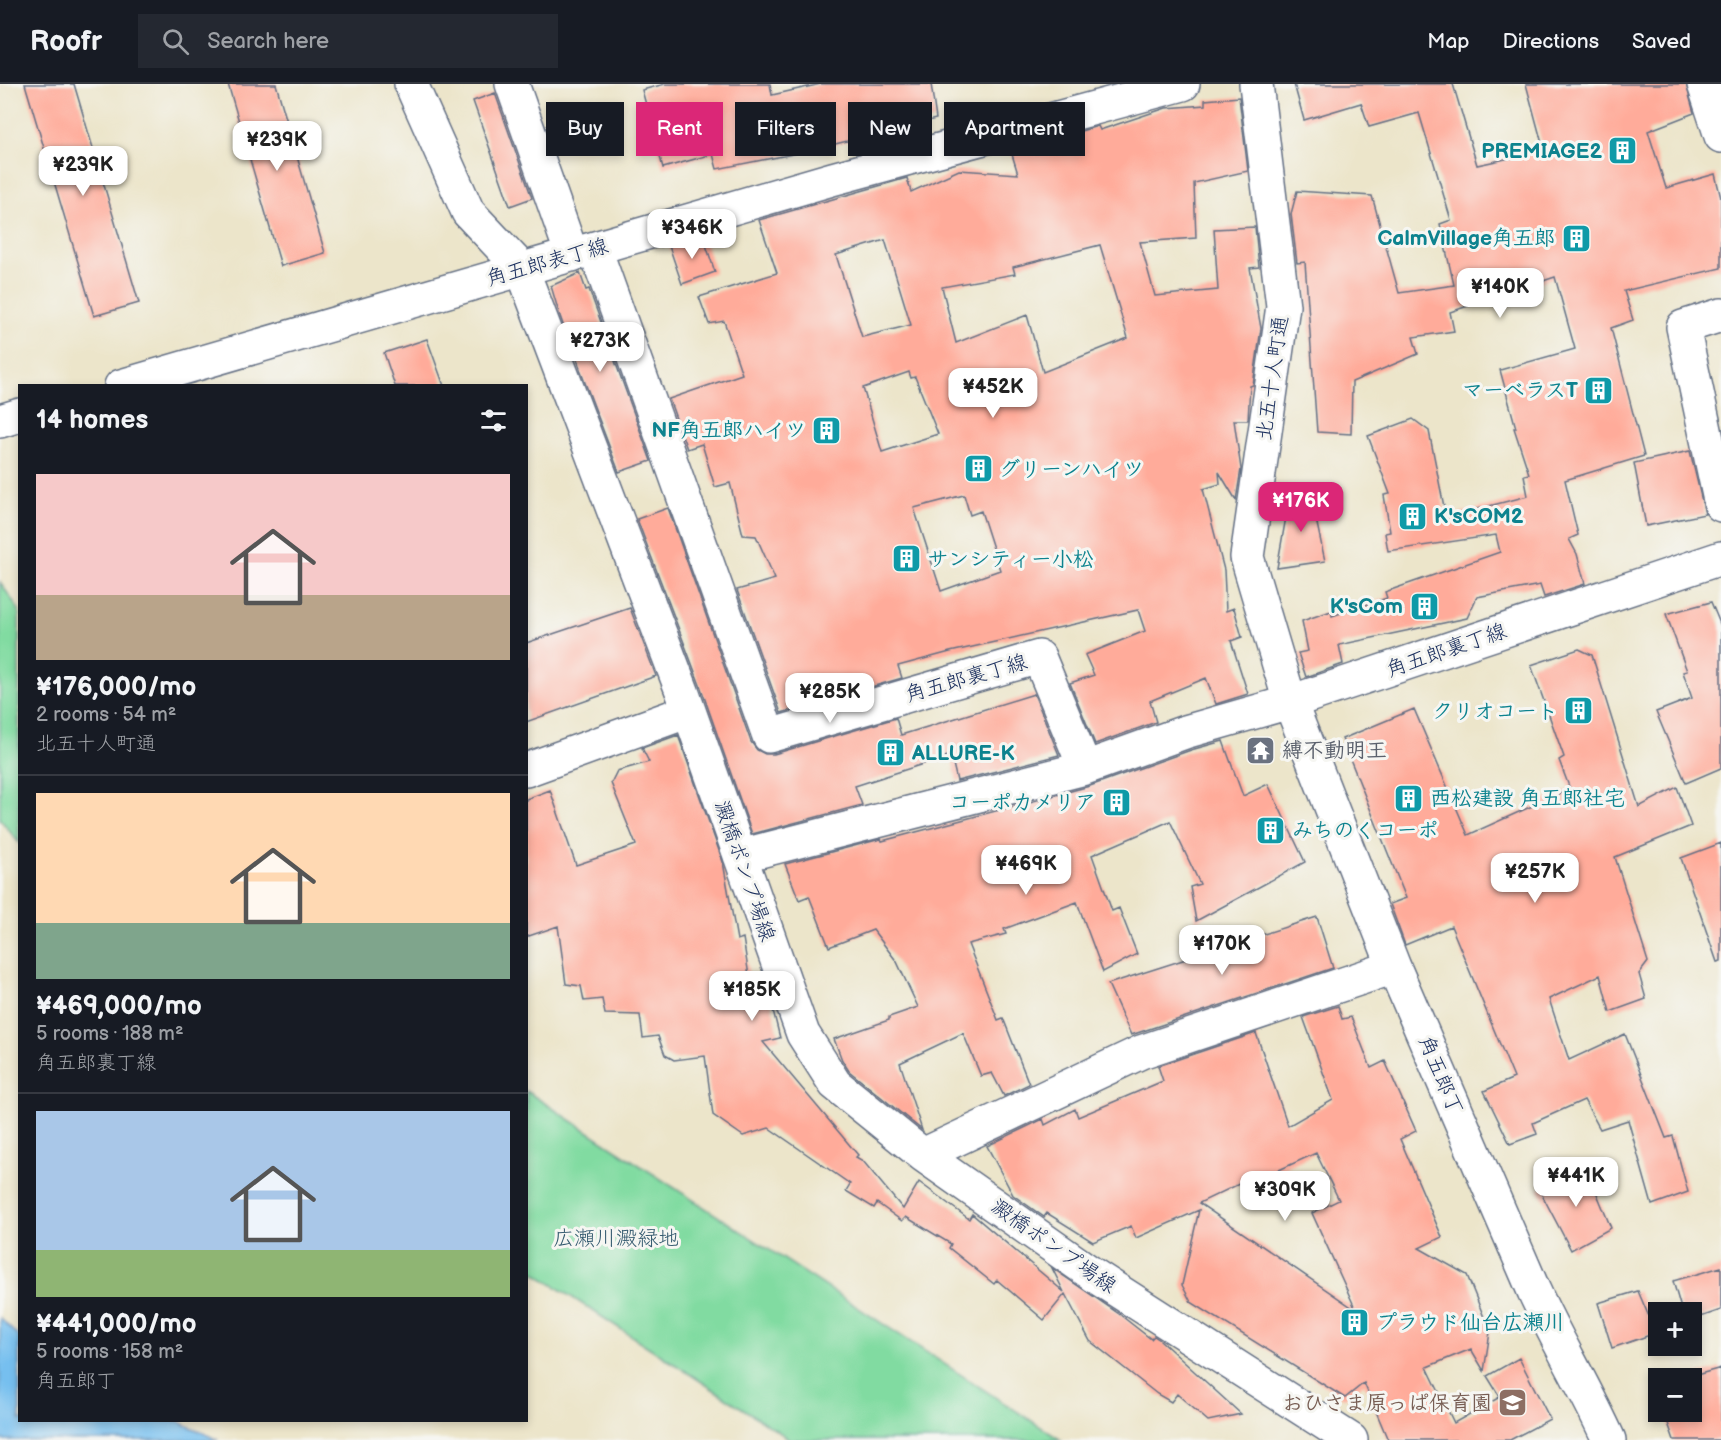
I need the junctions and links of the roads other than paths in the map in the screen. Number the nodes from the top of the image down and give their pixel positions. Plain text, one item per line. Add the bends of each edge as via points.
1 (411, 84) edge
2 (512, 84) edge
3 (1183, 84) edge
4 (1256, 84) edge
5 (1704, 84) edge
6 (1721, 136) edge
7 (584, 252) junction
8 (522, 269) junction
9 (1721, 315) edge
10 (127, 384) edge
11 (18, 416) edge
12 (0, 421) edge
13 (1721, 505) edge
14 (1721, 558) edge
15 (1290, 702) junction
16 (689, 711) junction
17 (1084, 768) junction
18 (528, 770) edge
19 (740, 856) junction
20 (1394, 967) junction
21 (923, 1155) junction
22 (1351, 1440) edge
23 (1609, 1440) edge

1 - 8 street via 468,212
2 - 7 street
3 - 7 street, 角五郎表丁線 via 832,179
4 - 15 street, 北五十人町通 via 1283,306 1247,557
5 - 6 street
7 - 8 street, 角五郎表丁線
7 - 17 street, 角五郎裏丁線 via 769,736 1039,657
8 - 10 street, 角五郎表丁線
8 - 16 street, 澱橋ポンプ場線
9 - 13 street via 1683,327
11 - 12 street
14 - 15 street, 角五郎裏丁線
15 - 17 street, 角五郎裏丁線 via 1185,732
15 - 20 street, 角五郎丁
16 - 18 street
16 - 19 street, 澱橋ポンプ場線
17 - 19 street
19 - 21 street, 澱橋ポンプ場線 via 803,1034 835,1084
20 - 21 street via 1142,1052
20 - 23 street, 角五郎丁 via 1534,1291
21 - 22 street, 澱橋ポンプ場線 via 1095,1276

